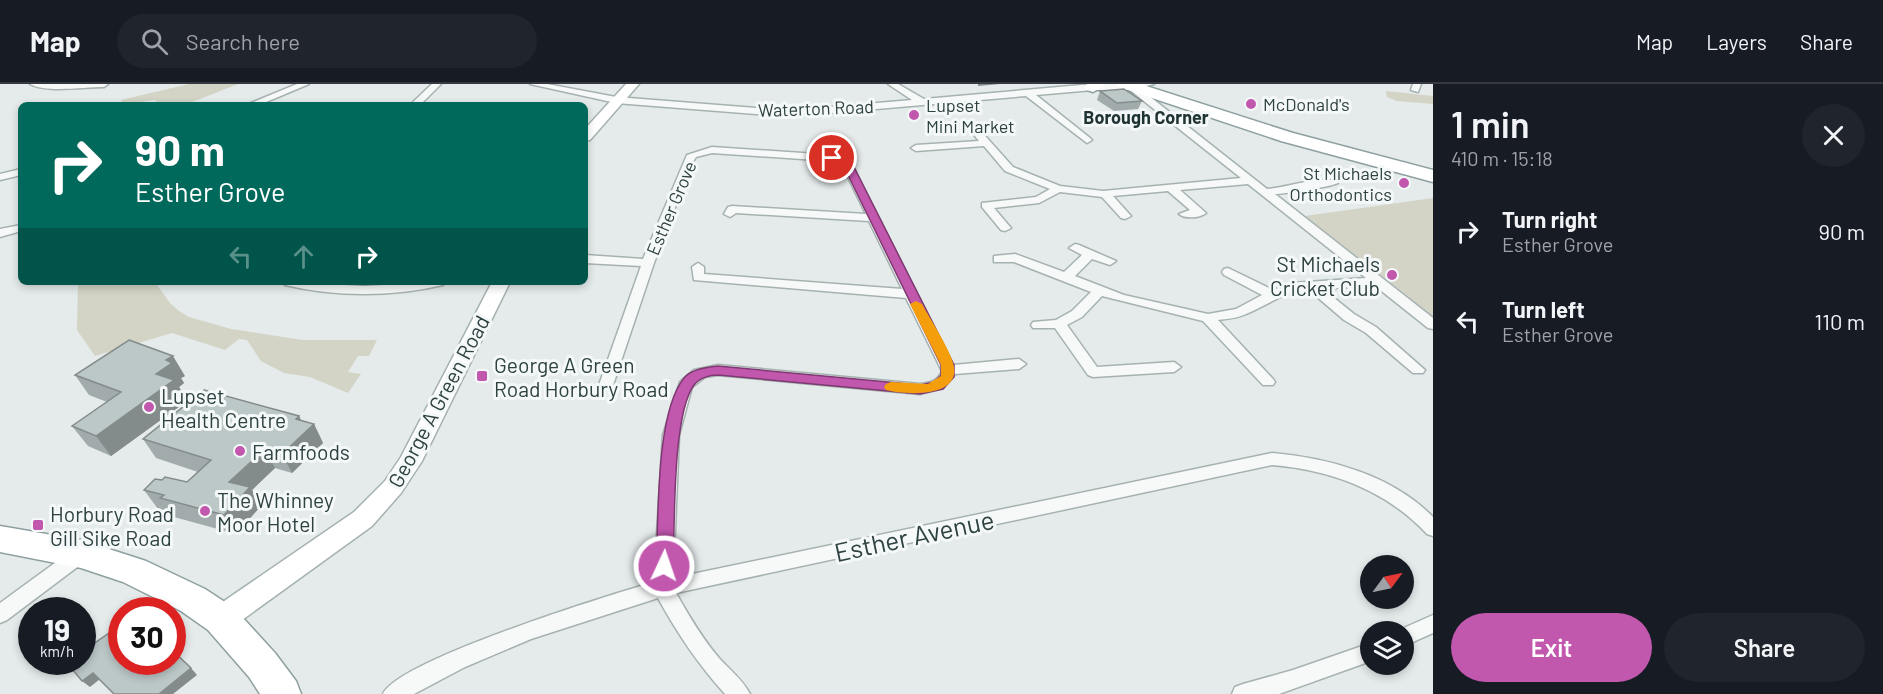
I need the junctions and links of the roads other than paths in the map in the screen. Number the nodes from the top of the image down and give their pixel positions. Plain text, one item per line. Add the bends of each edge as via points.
1 (34, 84) edge
2 (104, 84) edge
3 (305, 84) edge
4 (437, 84) edge
5 (534, 84) edge
6 (633, 84) edge
7 (892, 84) edge
8 (1048, 84) edge
9 (1114, 84) edge
10 (1139, 85) edge
11 (1097, 86) edge
12 (1057, 90) junction
13 (1028, 93) junction
14 (1180, 94) edge
15 (616, 100) junction
16 (259, 102) edge
17 (418, 102) edge
18 (922, 102) junction
19 (1150, 103) junction
20 (976, 131) dead end
21 (588, 133) edge
22 (931, 136) dead end
23 (1087, 140) dead end
24 (987, 144) junction
25 (940, 147) junction
26 (916, 148) dead end
27 (18, 173) edge
28 (1433, 176) edge
29 (0, 177) edge
30 (1248, 181) junction
31 (1327, 185) dead end
32 (1169, 187) junction
33 (1058, 189) junction
34 (1264, 192) junction
35 (1105, 194) junction
36 (730, 214) dead end
37 (1185, 214) dead end
38 (1125, 216) dead end
39 (874, 218) junction
40 (1005, 228) dead end
41 (18, 229) edge
42 (0, 233) edge
43 (1075, 248) dead end
44 (1090, 254) junction
45 (588, 259) edge
46 (998, 259) dead end
47 (1110, 261) dead end
48 (648, 263) junction
49 (698, 267) dead end
50 (1228, 272) dead end
51 (1067, 277) junction
52 (1377, 281) junction
53 (311, 285) edge
54 (415, 285) edge
55 (499, 285) edge
56 (1311, 285) junction
57 (1100, 290) junction
58 (911, 294) junction
59 (1272, 295) junction
60 (1208, 318) junction
61 (1059, 324) junction
62 (1038, 325) dead end
63 (1433, 325) edge
64 (1391, 347) junction
65 (1375, 349) dead end
66 (1241, 353) junction
67 (1222, 355) dead end
68 (1019, 364) dead end
69 (1174, 367) dead end
70 (949, 370) junction
71 (1418, 370) dead end
72 (1268, 382) dead end
73 (606, 385) dead end
74 (1433, 529) edge
75 (0, 539) edge
76 (81, 554) junction
77 (663, 588) junction
78 (0, 614) edge
79 (220, 619) junction
80 (1433, 624) edge
81 (1414, 633) edge
82 (1360, 656) edge
83 (282, 694) edge
84 (394, 694) edge
85 (739, 694) edge
86 (1244, 694) edge

1 - 2 street
3 - 16 street
4 - 17 street
5 - 15 street, Waterton Road
6 - 15 main road
7 - 18 street
8 - 12 street
9 - 11 street, Waterton Road
10 - 11 street, Waterton Road
10 - 14 highway
10 - 19 street
11 - 12 street, Waterton Road
12 - 13 street, Waterton Road
13 - 18 street, Waterton Road
13 - 23 street
14 - 19 highway
14 - 28 highway via 1304,141
15 - 18 street, Waterton Road via 756,111 830,111
15 - 21 main road
19 - 30 street
20 - 24 street
22 - 25 street
24 - 25 street
24 - 33 street via 1009,169
25 - 26 street
27 - 29 street
30 - 32 street
30 - 34 street
31 - 34 street
32 - 35 street
32 - 37 street via 1200,213
33 - 35 street
33 - 40 street via 1039,200 982,202
34 - 52 street
35 - 38 street
36 - 39 street via 732,209
39 - 48 street, Esther Grove via 848,165 842,161 705,150 688,159
39 - 58 street, Esther Grove
41 - 42 street
43 - 44 street
44 - 47 street
44 - 51 street
45 - 48 street, Esther Grove
46 - 51 street via 1015,258
48 - 73 street, Esther Grove
49 - 58 street via 698,277
50 - 59 street
51 - 57 street
52 - 56 street
52 - 63 street
53 - 54 street via 345,290
55 - 79 main road, George A Green Road via 393,487 363,519
56 - 59 street
56 - 64 street
57 - 60 street via 1149,306
57 - 61 street via 1077,314
58 - 70 street, Esther Grove
59 - 60 street via 1240,312
60 - 66 street
61 - 62 street
61 - 69 street via 1093,372
64 - 65 street
64 - 71 street
66 - 67 street
66 - 72 street
68 - 70 street via 990,372
70 - 77 street via 944,382 920,389 718,370 690,379 682,393 671,435
74 - 77 street, Esther Avenue via 1403,503 1342,471 1314,463 1272,459
75 - 76 highway
76 - 78 street
76 - 79 highway via 134,571 193,600
77 - 84 street, Esther Avenue via 522,634
77 - 85 street via 684,628
79 - 83 highway via 262,665
80 - 81 street
82 - 86 street

